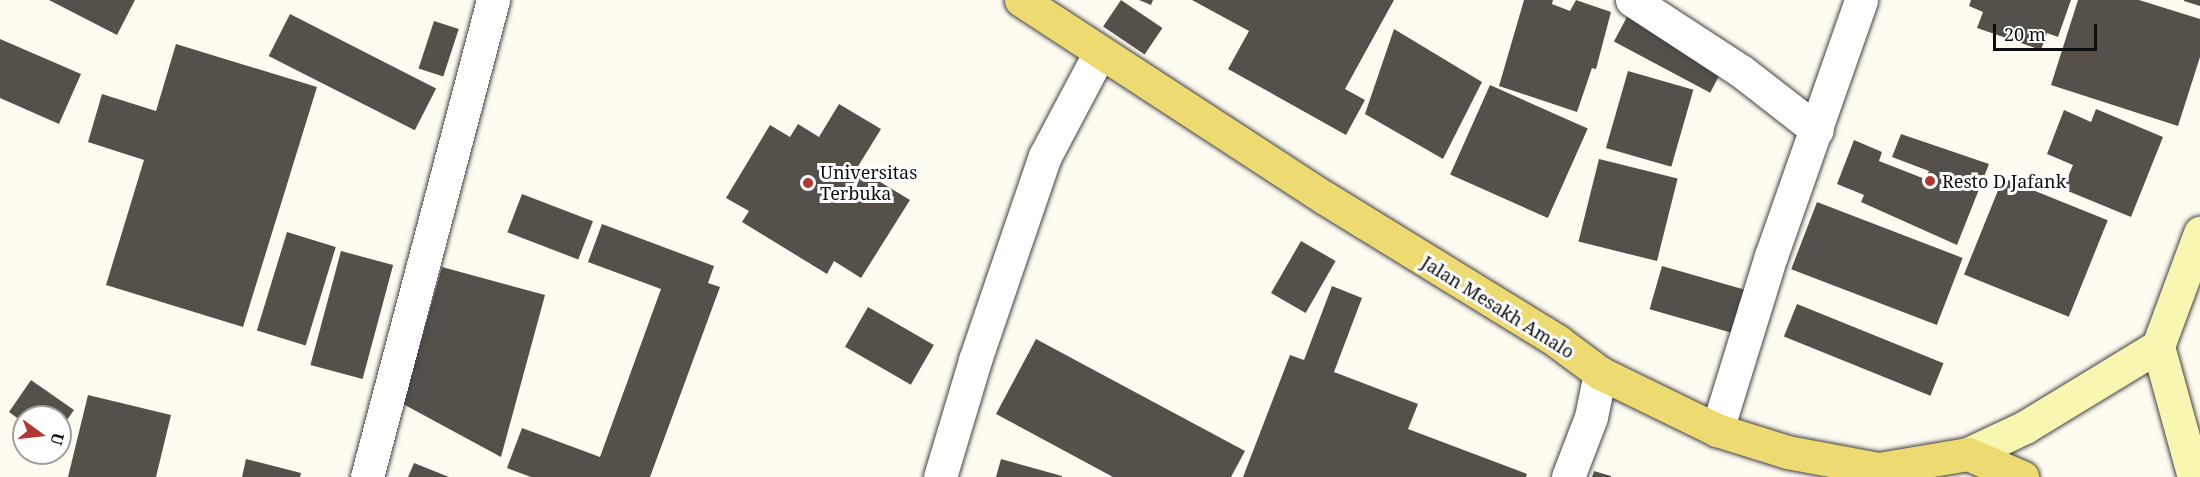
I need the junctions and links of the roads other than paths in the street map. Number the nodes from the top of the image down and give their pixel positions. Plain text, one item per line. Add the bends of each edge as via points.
1 (493, 0) edge
2 (1632, 0) edge
3 (1861, 0) edge
4 (1039, 5) edge
5 (1099, 54) junction
6 (1817, 130) junction
7 (2200, 233) edge
8 (2158, 346) junction
9 (1600, 374) junction
10 (1717, 430) junction
11 (1968, 454) junction
12 (367, 477) edge
13 (940, 477) edge
14 (1568, 477) edge
15 (2022, 477) edge
16 (2193, 477) edge

1 - 12 street
2 - 6 street via 1741,71
3 - 6 street
4 - 5 main road, Jalan Mesakh Amalo
5 - 9 main road, Jalan Mesakh Amalo via 1557,341
5 - 13 street via 1045,156 975,360
6 - 10 street via 1760,289
7 - 8 main road
8 - 11 main road via 2025,427
8 - 16 main road
9 - 10 main road, Jalan Mesakh Amalo
9 - 14 street via 1591,417
10 - 11 main road, Jalan Mesakh Amalo via 1787,452 1879,469
11 - 15 main road

